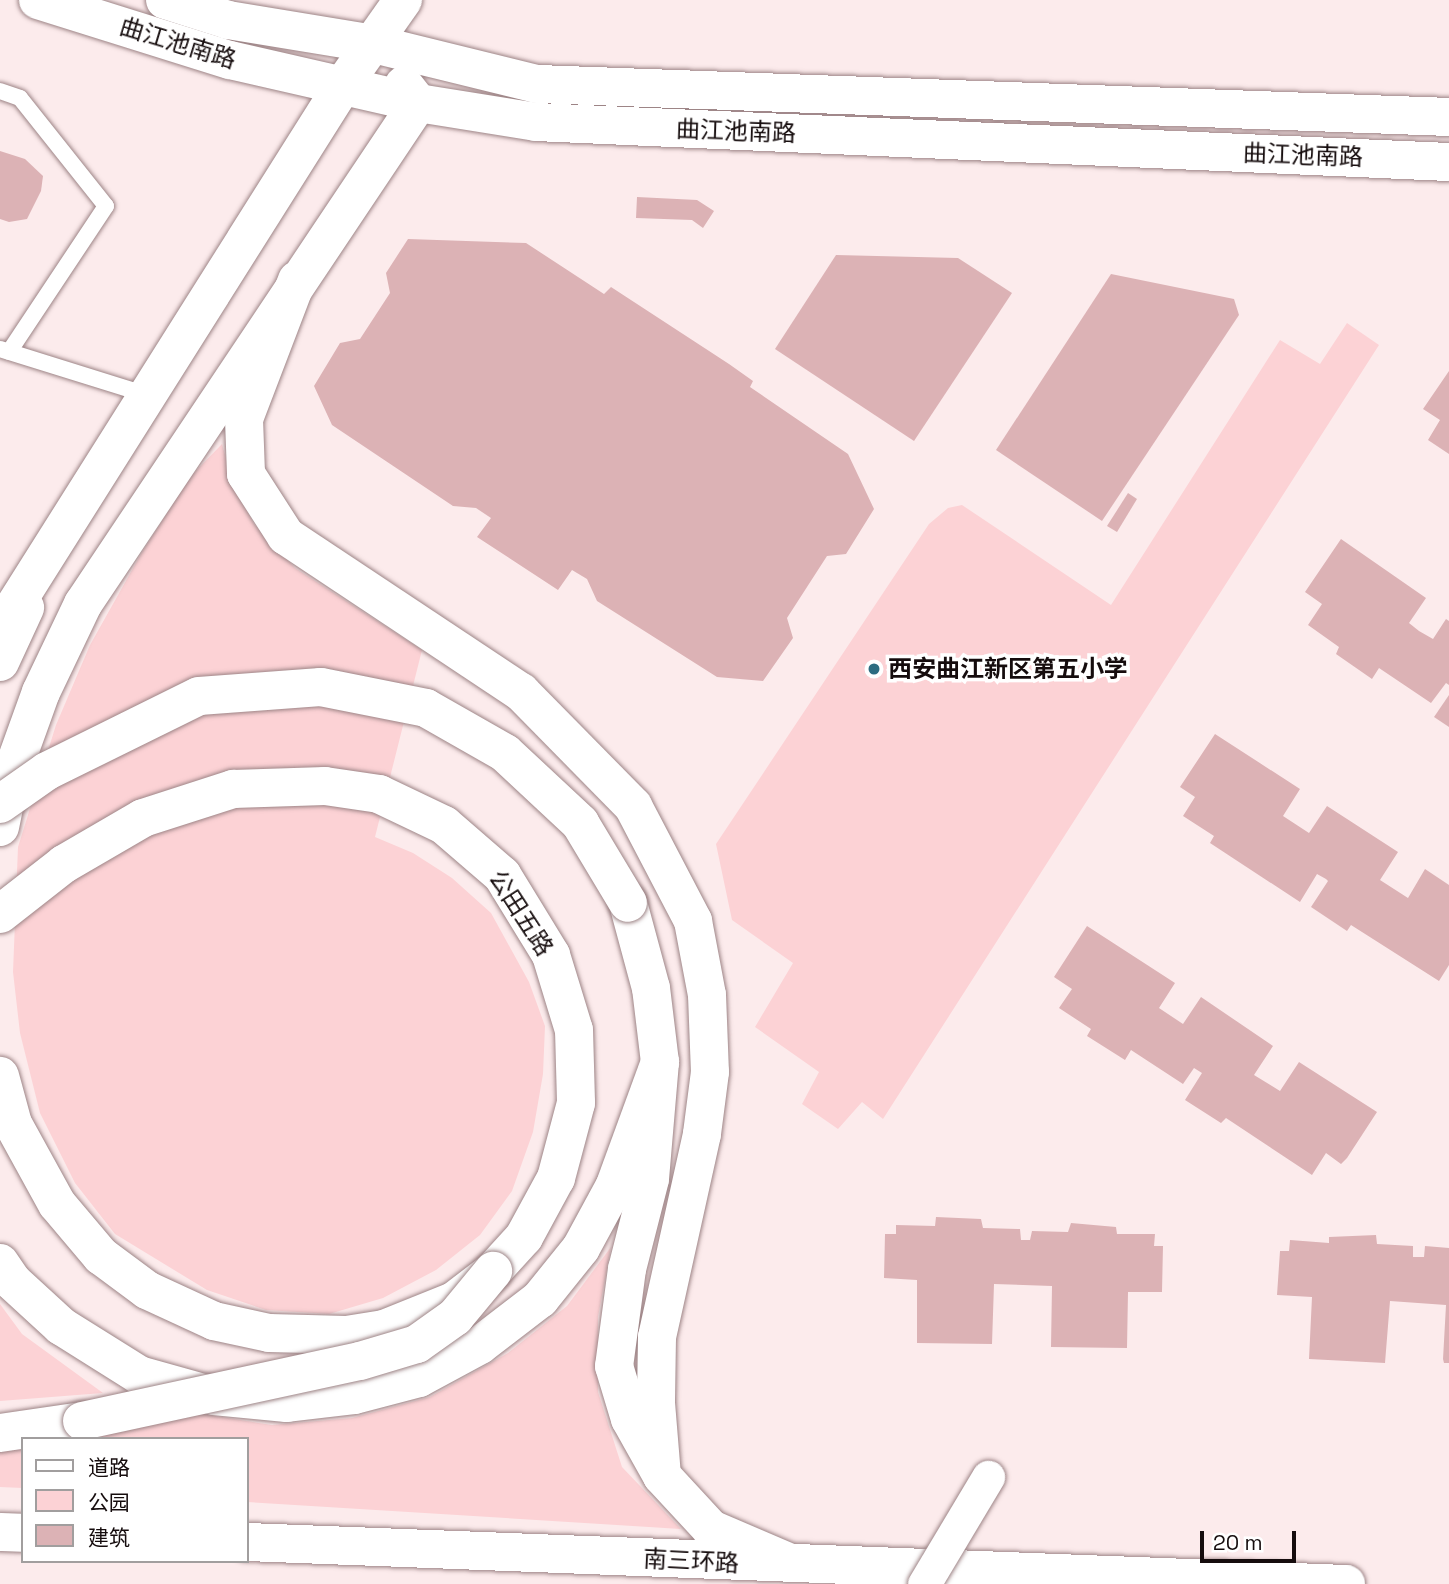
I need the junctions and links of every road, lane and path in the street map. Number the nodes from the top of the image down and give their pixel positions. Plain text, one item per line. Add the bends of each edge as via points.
1 (38, 0) edge
2 (165, 0) edge
3 (403, 0) edge
4 (374, 44) junction
5 (343, 85) junction
6 (0, 91) edge
7 (418, 103) junction
8 (1449, 117) edge
9 (1449, 162) edge
10 (297, 280) junction
11 (4, 350) edge
12 (149, 396) junction
13 (52, 549) junction
14 (0, 629) edge
15 (0, 662) edge
16 (0, 804) edge
17 (0, 827) edge
18 (0, 914) edge
19 (660, 1062) junction
20 (0, 1076) edge
21 (0, 1263) edge
22 (493, 1271) junction
23 (0, 1433) edge
24 (662, 1476) junction
25 (988, 1477) dead end
26 (0, 1532) edge
27 (21, 1533) edge
28 (248, 1542) edge
29 (796, 1566) junction
30 (924, 1584) edge
31 (1346, 1584) edge

1 - 5 main road, 曲江池南路 via 230,60
2 - 4 main road, 曲江池南路 via 228,20
3 - 4 main road
4 - 5 main road
4 - 7 main road
4 - 8 main road, 曲江池南路 via 537,84
5 - 7 main road, 曲江池南路
5 - 12 main road
6 - 11 lane via 20,98 106,206
7 - 9 main road, 曲江池南路 via 536,122
7 - 10 main road
10 - 17 main road via 83,604 41,692 10,778
10 - 24 main road via 244,419 246,474 286,536 521,692 633,806 693,921 707,995 710,1072 702,1134 657,1337
11 - 12 lane
12 - 13 main road
13 - 14 main road
13 - 15 main road
16 - 19 main road, bridge via 47,771 199,696 321,687 426,708 505,752 580,823 628,903 651,988
18 - 22 main road, 公田五路 via 64,864 143,818 233,789 325,786 379,794 444,825 502,874 551,955 574,1030 576,1103 556,1178 524,1237
19 - 21 main road via 615,1185 581,1248 540,1299 480,1345 419,1378 354,1395 287,1403 214,1396 139,1375 61,1326 12,1281
19 - 24 main road via 650,1179 627,1269 614,1366 630,1419
20 - 22 main road, bridge via 13,1124 57,1204 101,1256 147,1290 214,1321 269,1333 346,1335 384,1329 454,1301
22 - 23 main road, bridge via 456,1317 417,1344 360,1361 82,1421
24 - 29 main road via 711,1529
25 - 30 street, bridge
26 - 27 main road
28 - 29 main road, 南三环路
29 - 31 main road, 南三环路

